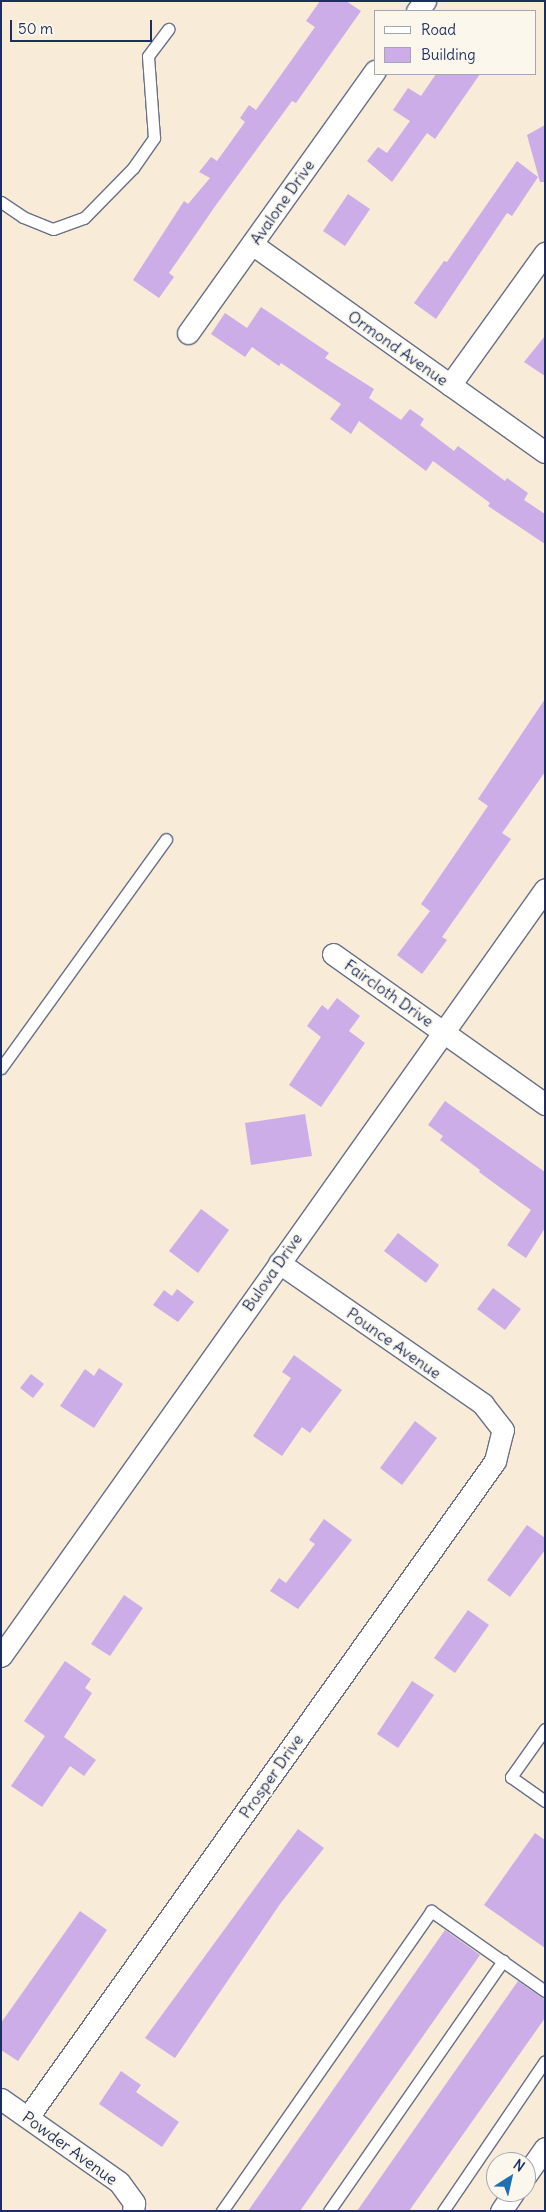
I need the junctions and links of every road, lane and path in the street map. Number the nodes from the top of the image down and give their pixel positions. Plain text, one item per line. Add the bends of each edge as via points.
1 (168, 29) dead end
2 (374, 72) edge
3 (1, 202) edge
4 (252, 244) junction
5 (545, 253) edge
6 (188, 333) dead end
7 (450, 385) junction
8 (545, 452) edge
9 (166, 839) dead end
10 (545, 889) edge
11 (333, 954) dead end
12 (444, 1033) junction
13 (1, 1068) edge
14 (545, 1104) edge
15 (279, 1263) junction
16 (503, 1430) joint
17 (1, 1656) edge
18 (545, 1729) edge
19 (545, 1801) edge
20 (503, 1962) junction
21 (545, 1991) edge
22 (545, 2061) edge
23 (1, 2099) edge
24 (28, 2117) junction
25 (545, 2148) edge
26 (536, 2161) edge
27 (134, 2207) edge
28 (222, 2211) edge
29 (329, 2211) edge
30 (442, 2211) edge

1 - 3 lane via 148,56 154,138 133,168 84,218 53,229 23,217
2 - 4 street, Avalone Drive
4 - 6 street, Avalone Drive
4 - 7 street, Ormond Avenue
5 - 7 street
7 - 8 street, Ormond Avenue
9 - 13 lane
10 - 12 street, Bulova Drive
11 - 12 street, Faircloth Drive
12 - 14 street, Faircloth Drive
12 - 15 street, Bulova Drive
15 - 16 street, Pounce Avenue via 483,1404
15 - 17 street, Bulova Drive
16 - 24 street, Prosper Drive via 495,1461
18 - 19 lane via 511,1777
20 - 21 lane
20 - 28 lane via 431,1911
20 - 29 lane
22 - 30 lane
23 - 24 street, Powder Avenue
24 - 27 street, Powder Avenue via 119,2182
25 - 26 street

